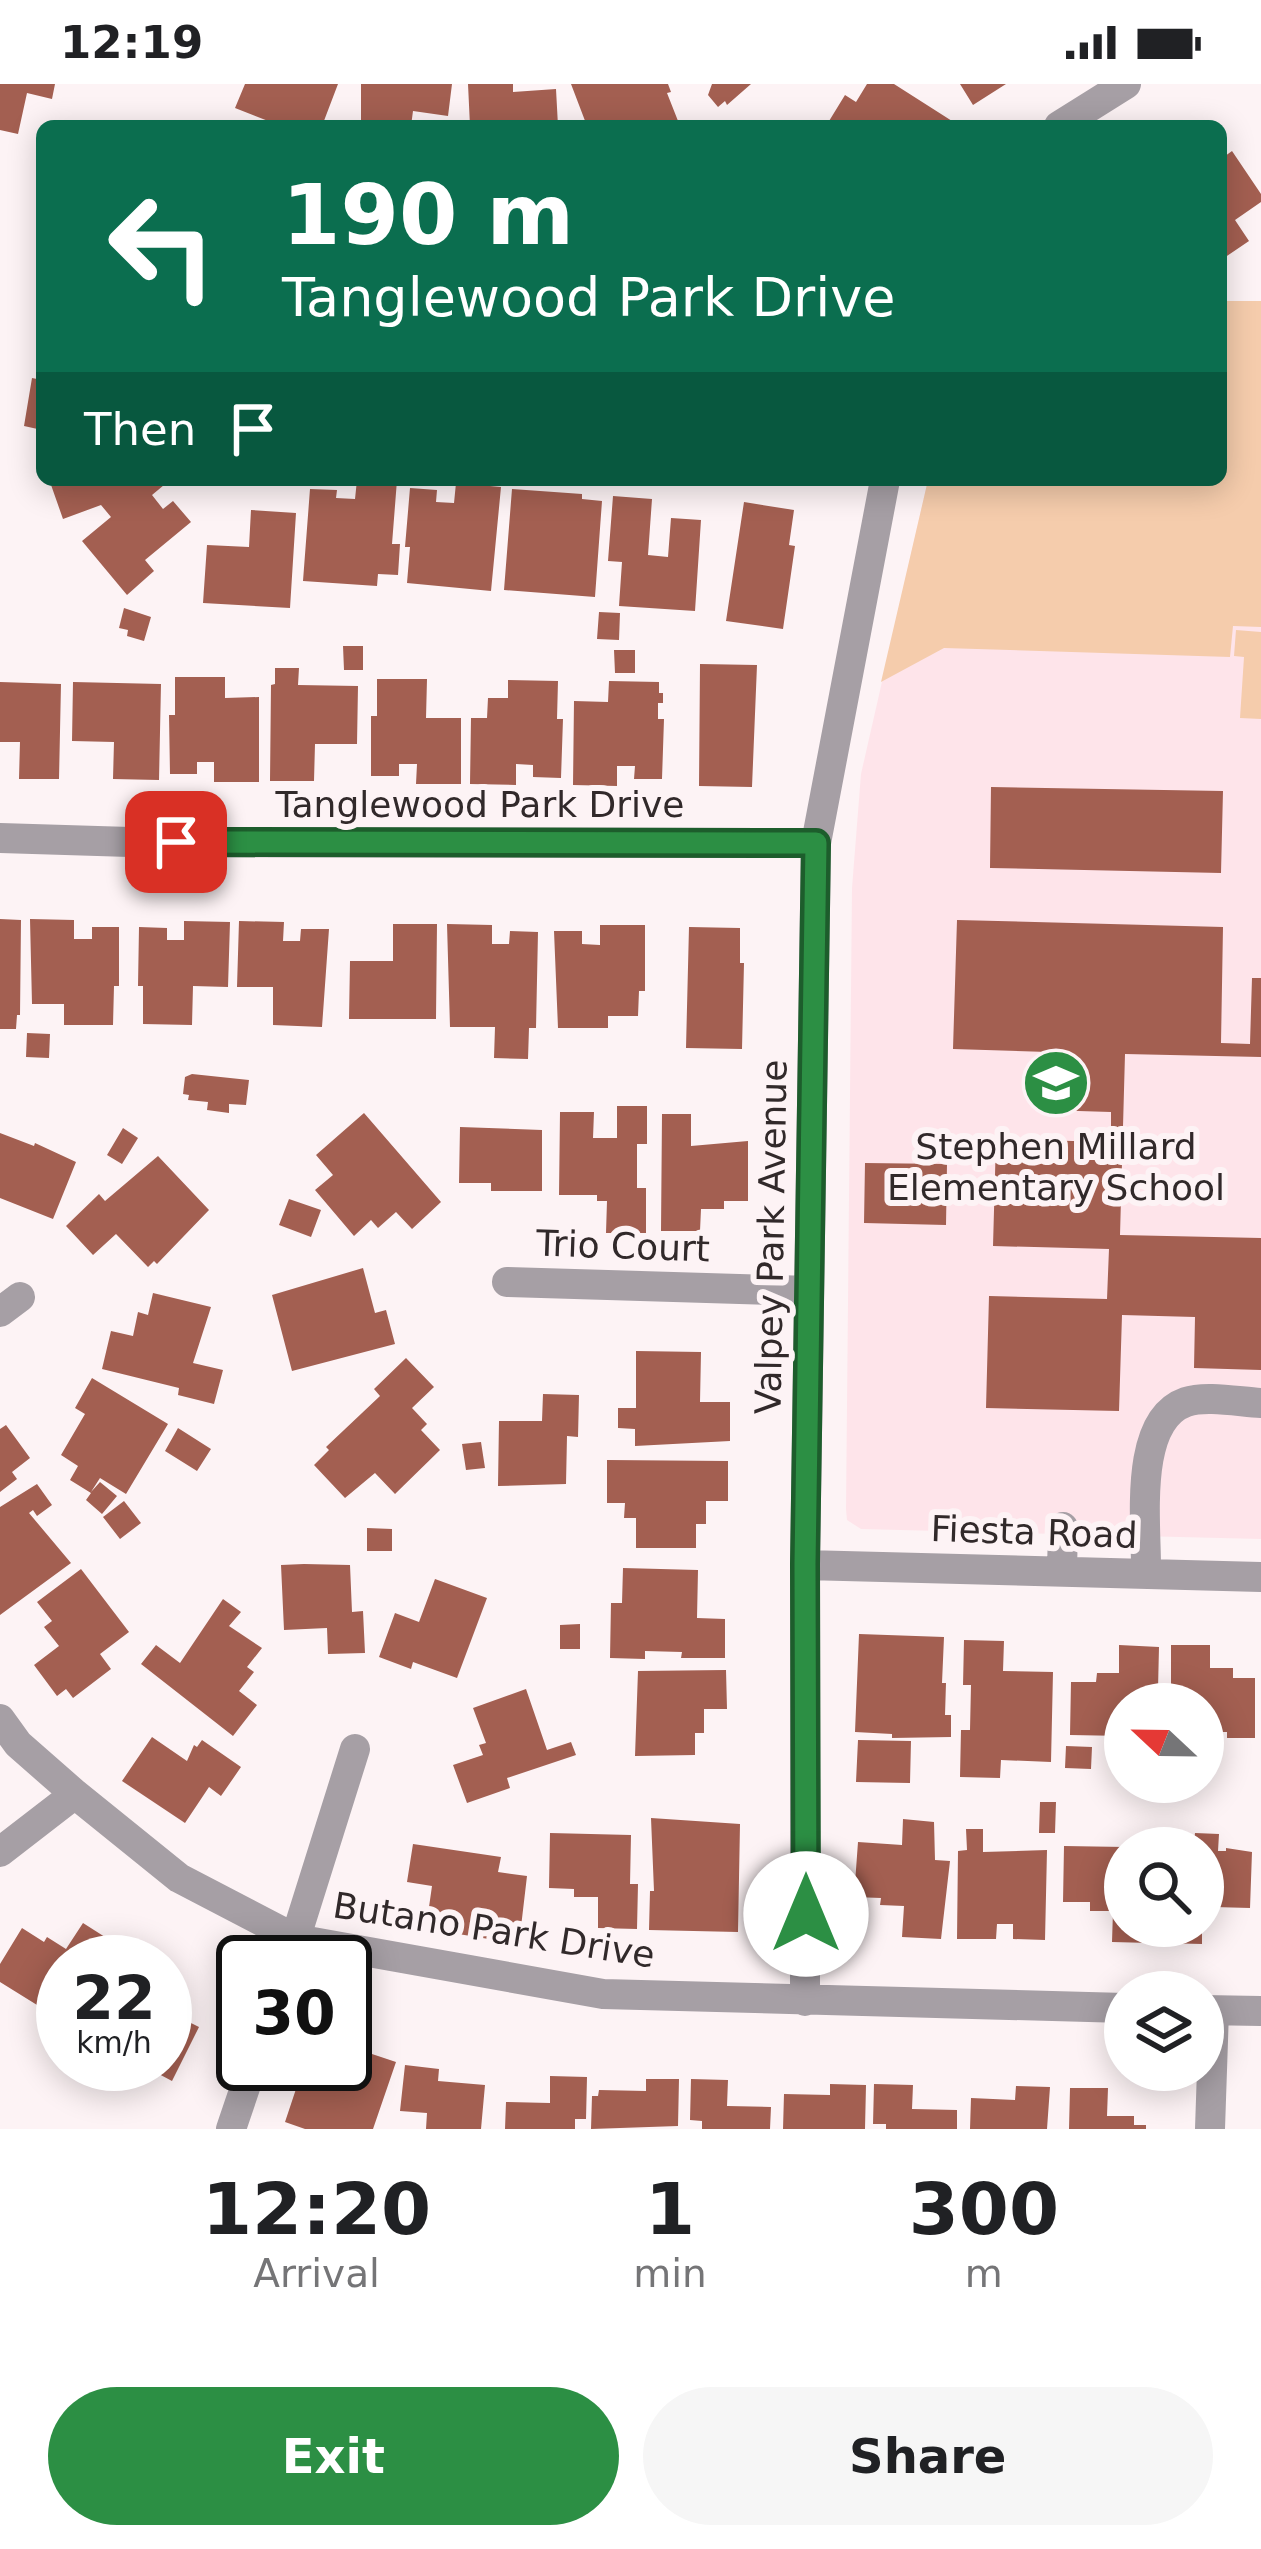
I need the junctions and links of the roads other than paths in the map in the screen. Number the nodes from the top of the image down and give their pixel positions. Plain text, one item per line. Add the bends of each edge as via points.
1 (1126, 84) edge
2 (1069, 120) edge
3 (884, 486) edge
4 (0, 838) edge
5 (816, 843) junction
6 (507, 1282) dead end
7 (809, 1291) junction
8 (1261, 1402) edge
9 (1063, 1527) dead end
10 (805, 1564) junction
11 (1062, 1571) junction
12 (1146, 1574) junction
13 (1261, 1576) edge
14 (0, 1719) edge
15 (355, 1749) dead end
16 (75, 1794) junction
17 (0, 1852) edge
18 (268, 1935) edge
19 (297, 1935) edge
20 (372, 1961) edge
21 (806, 2001) junction
22 (1104, 2008) edge
23 (1224, 2010) edge
24 (1261, 2011) edge
25 (244, 2091) edge
26 (1210, 2091) edge
27 (231, 2129) edge
28 (1210, 2129) edge

1 - 2 street
3 - 5 street, Valpey Park Avenue
4 - 5 street, Tanglewood Park Drive
5 - 7 street, Valpey Park Avenue
6 - 7 street, Trio Court
7 - 10 street, Valpey Park Avenue
8 - 12 street via 1188,1401 1160,1419 1149,1445
9 - 11 street
10 - 11 street, Fiesta Road
10 - 21 street, Valpey Park Avenue
11 - 12 street, Fiesta Road
12 - 13 street, Fiesta Road
14 - 16 street, Butano Park Drive
15 - 19 street
16 - 17 street
16 - 18 street, Butano Park Drive via 179,1878
20 - 21 street, Butano Park Drive via 603,1994
21 - 22 street, Butano Park Drive
23 - 24 street
25 - 27 street
26 - 28 street

